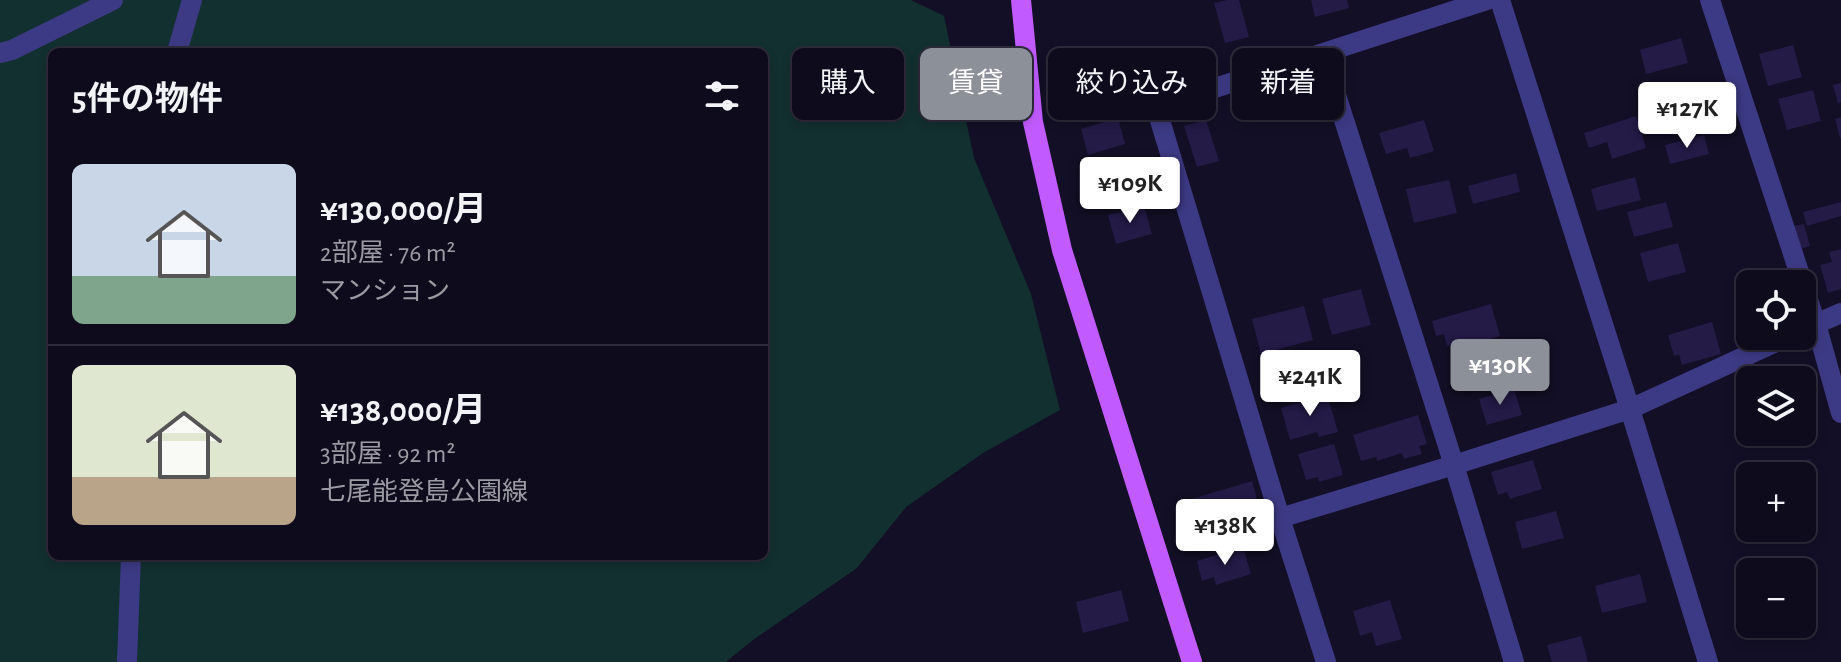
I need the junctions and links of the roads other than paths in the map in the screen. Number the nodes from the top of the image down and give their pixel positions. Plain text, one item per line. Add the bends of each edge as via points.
1 (113, 0) edge
2 (192, 0) edge
3 (1021, 0) edge
4 (1487, 0) edge
5 (1500, 0) edge
6 (1710, 0) edge
7 (178, 48) edge
8 (1341, 48) edge
9 (0, 53) edge
10 (1232, 83) edge
11 (1344, 120) edge
12 (1792, 270) edge
13 (1841, 313) edge
14 (1816, 324) edge
15 (1816, 346) edge
16 (1759, 350) edge
17 (1630, 409) junction
18 (1841, 413) edge
19 (1454, 465) junction
20 (1280, 518) junction
21 (131, 560) edge
22 (127, 662) edge
23 (1192, 662) edge
24 (1326, 662) edge
25 (1514, 662) edge
26 (1708, 662) edge

1 - 9 street
2 - 7 street
3 - 23 main road via 1033,122 1062,250
4 - 8 street
5 - 17 street
6 - 12 street
10 - 20 street via 1156,107
11 - 19 street
13 - 14 street
15 - 18 street
16 - 17 street
17 - 19 street
17 - 26 street
19 - 20 street
19 - 25 street
20 - 24 street
21 - 22 street

